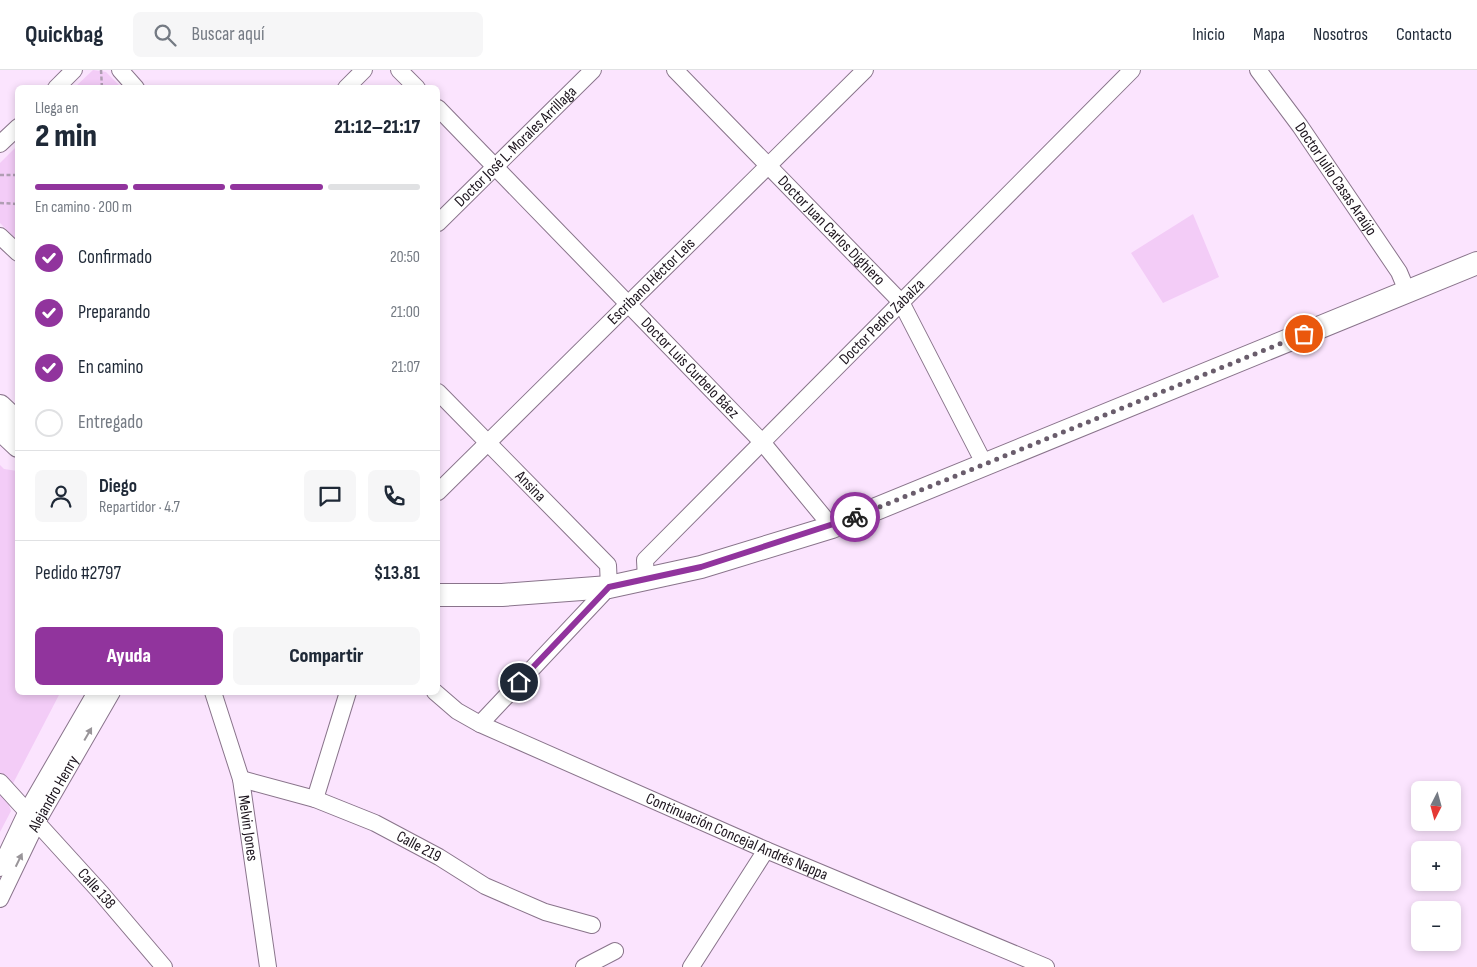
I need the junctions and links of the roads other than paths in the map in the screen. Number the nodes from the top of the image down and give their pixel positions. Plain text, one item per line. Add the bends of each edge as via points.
1 (74, 70) edge
2 (120, 70) edge
3 (364, 70) edge
4 (399, 70) edge
5 (593, 70) edge
6 (675, 70) edge
7 (865, 70) edge
8 (1132, 70) edge
9 (1258, 70) edge
10 (59, 85) edge
11 (133, 85) edge
12 (349, 85) edge
13 (413, 85) edge
14 (440, 110) edge
15 (15, 129) edge
16 (0, 144) edge
17 (494, 165) junction
18 (768, 166) junction
19 (440, 221) edge
20 (2, 236) edge
21 (15, 250) edge
22 (1477, 262) edge
23 (1407, 291) junction
24 (901, 302) junction
25 (628, 304) junction
26 (440, 394) edge
27 (0, 406) edge
28 (10, 433) edge
29 (488, 442) junction
30 (762, 442) junction
31 (984, 465) junction
32 (440, 490) edge
33 (832, 527) junction
34 (646, 579) junction
35 (609, 587) junction
36 (440, 595) edge
37 (94, 695) edge
38 (110, 695) edge
39 (214, 695) edge
40 (347, 695) edge
41 (438, 695) edge
42 (480, 724) junction
43 (242, 779) junction
44 (0, 782) edge
45 (315, 799) junction
46 (32, 816) junction
47 (766, 850) junction
48 (0, 868) edge
49 (0, 899) edge
50 (592, 925) dead end
51 (615, 951) dead end
52 (164, 967) edge
53 (268, 967) edge
54 (584, 967) edge
55 (691, 967) edge
56 (1046, 967) edge

1 - 10 street
2 - 11 street
3 - 12 street
4 - 13 street
5 - 17 street, Doctor José L. Morales Arrillaga
6 - 18 street, Doctor Juan Carlos Dighiero
7 - 18 street, Escribano Héctor Leis
8 - 24 street, Doctor Pedro Zabalza
9 - 23 street, Doctor Julio Casas Araújo via 1399,272
14 - 17 street, Doctor Luis Curbelo Báez
15 - 16 street
17 - 19 street, Doctor José L. Morales Arrillaga
17 - 25 street, Doctor Luis Curbelo Báez
18 - 24 street, Doctor Juan Carlos Dighiero
18 - 25 street, Escribano Héctor Leis
20 - 21 street
22 - 23 highway
23 - 31 highway
24 - 30 street, Doctor Pedro Zabalza
24 - 31 street, Doctor Juan Carlos Dighiero
25 - 29 street, Escribano Héctor Leis
25 - 30 street, Doctor Luis Curbelo Báez
26 - 29 street, Ansina
27 - 28 highway
29 - 32 street, Escribano Héctor Leis
29 - 35 street, Ansina via 608,565
30 - 33 street, Doctor Luis Curbelo Báez
30 - 34 street, Doctor Pedro Zabalza via 645,560
31 - 33 highway
33 - 34 highway via 701,567
34 - 35 highway
35 - 36 highway via 502,595
35 - 42 street
37 - 46 street, Alejandro Henry
46 -> 38 street, Alejandro Henry
39 - 43 street, Melvin Jones
40 - 45 street
41 - 42 street, Continuación Concejal Andrés Nappa via 457,711
42 - 47 street, Continuación Concejal Andrés Nappa
43 - 45 street, Calle 219
43 - 53 street, Melvin Jones
44 - 46 street, Calle 138
45 - 50 street, Calle 219 via 375,823 484,886 545,912
46 - 48 street, Alejandro Henry
49 -> 46 street, Alejandro Henry
46 - 52 street, Calle 138
47 - 55 street
47 - 56 street, Continuación Concejal Andrés Nappa
51 - 54 street

